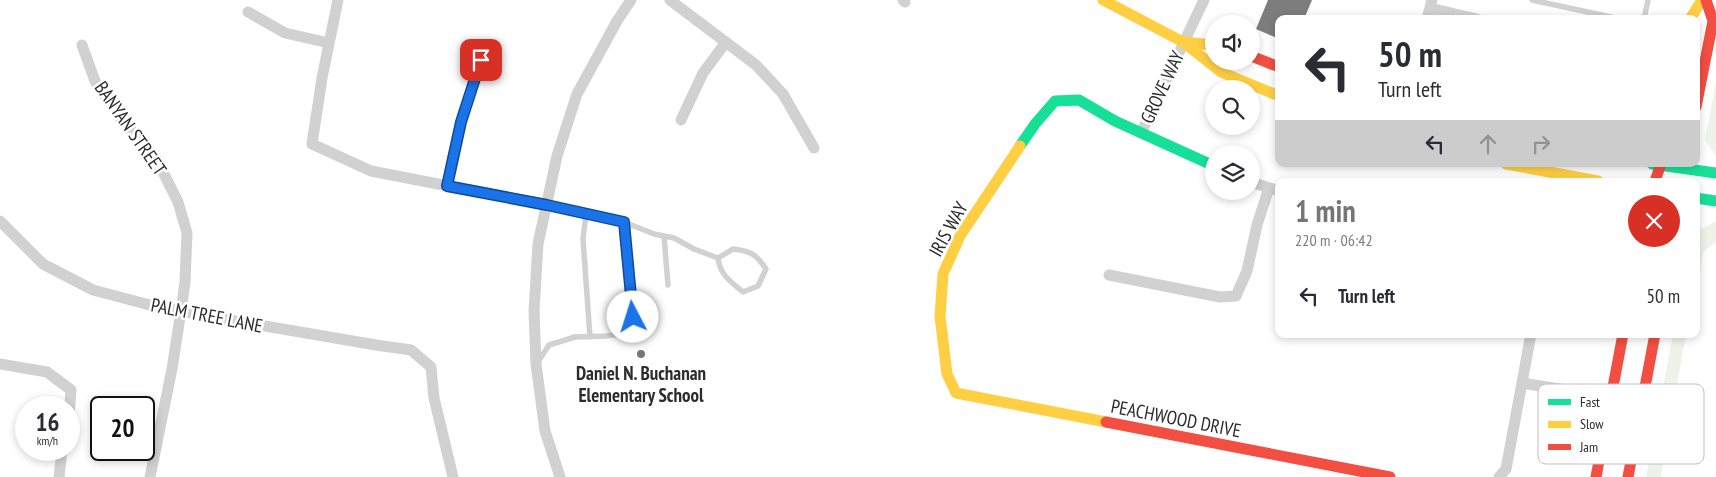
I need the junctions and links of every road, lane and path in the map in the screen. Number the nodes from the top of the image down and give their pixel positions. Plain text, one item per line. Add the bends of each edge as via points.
1 (338, 0) edge
2 (632, 0) edge
3 (670, 0) edge
4 (1103, 0) edge
5 (1204, 0) edge
6 (1532, 0) edge
7 (1648, 0) edge
8 (1702, 0) edge
9 (1706, 0) edge
10 (1551, 2) edge
11 (1429, 9) edge
12 (248, 12) dead end
13 (1458, 15) edge
14 (1604, 15) edge
15 (1645, 15) edge
16 (1693, 15) edge
17 (726, 42) junction
18 (1183, 42) junction
19 (329, 43) junction
20 (1205, 44) edge
21 (82, 45) dead end
22 (481, 60) dead end
23 (1260, 60) edge
24 (1275, 65) edge
25 (1700, 87) edge
26 (1275, 94) edge
27 (681, 120) dead end
28 (1141, 133) junction
29 (814, 148) dead end
30 (1205, 162) edge
31 (1522, 167) edge
32 (1689, 167) edge
33 (1716, 173) edge
34 (1582, 178) edge
35 (1260, 185) edge
36 (447, 186) junction
37 (1274, 189) edge
38 (1700, 199) edge
39 (1716, 201) edge
40 (547, 205) junction
41 (586, 214) junction
42 (0, 221) edge
43 (624, 222) junction
44 (664, 236) junction
45 (718, 258) junction
46 (1109, 275) dead end
47 (668, 285) dead end
48 (181, 311) junction
49 (590, 337) junction
50 (1530, 338) edge
51 (1622, 338) edge
52 (1654, 338) edge
53 (0, 364) edge
54 (536, 364) junction
55 (1522, 383) junction
56 (1614, 384) edge
57 (1646, 384) edge
58 (1538, 386) edge
59 (956, 393) joint
60 (71, 396) edge
61 (61, 461) edge
62 (1599, 464) edge
63 (1630, 464) edge
64 (59, 477) edge
65 (150, 477) edge
66 (453, 477) edge
67 (560, 477) edge
68 (1390, 477) edge
69 (1499, 477) edge
70 (1596, 477) edge
71 (1628, 477) edge

1 - 19 street
2 - 40 street via 577,94 557,156
3 - 17 street
4 - 18 street
5 - 18 street, GROVE WAY
6 - 10 lane
7 - 15 lane
8 - 16 street
9 - 25 street via 1713,21
10 - 14 lane
11 - 13 street
12 - 19 street via 285,33
17 - 27 street via 703,73
17 - 29 street via 756,64 783,94
18 - 20 street
18 - 26 street via 1221,72
18 - 28 street, GROVE WAY
19 - 36 street via 312,144 371,171
21 - 48 street, BANYAN STREET via 95,81 120,118 157,160 178,202 187,233
22 - 36 street via 461,122
23 - 24 street
28 - 30 street
28 - 59 street, IRIS WAY via 1079,100 1054,101 1035,124 965,228 943,274 940,316 947,374
31 - 34 street
32 - 33 street
35 - 37 street
36 - 40 street
37 - 46 street via 1257,225 1247,271 1236,296 1220,297
38 - 39 street
40 - 41 lane
40 - 54 street via 538,244 534,311
41 - 43 lane
41 - 49 lane via 583,239
42 - 48 street, PALM TREE LANE via 43,264 93,290
43 - 44 lane
43 - 49 lane via 633,317 627,334
44 - 45 lane
44 - 47 lane
45 - 45 lane via 719,267 727,279 743,292 758,286 766,269 759,258 747,251 733,249
48 - 65 street, BANYAN STREET
48 - 66 street, PALM TREE LANE via 411,350 431,367 434,398
49 - 54 lane via 576,337 548,345
50 - 55 street
51 - 56 street
52 - 57 street
53 - 60 street via 47,372 71,390
54 - 67 street via 545,431
55 - 58 street
55 - 69 street via 1506,469
59 - 68 street, PEACHWOOD DRIVE
61 - 64 street
62 - 70 street
63 - 71 street

